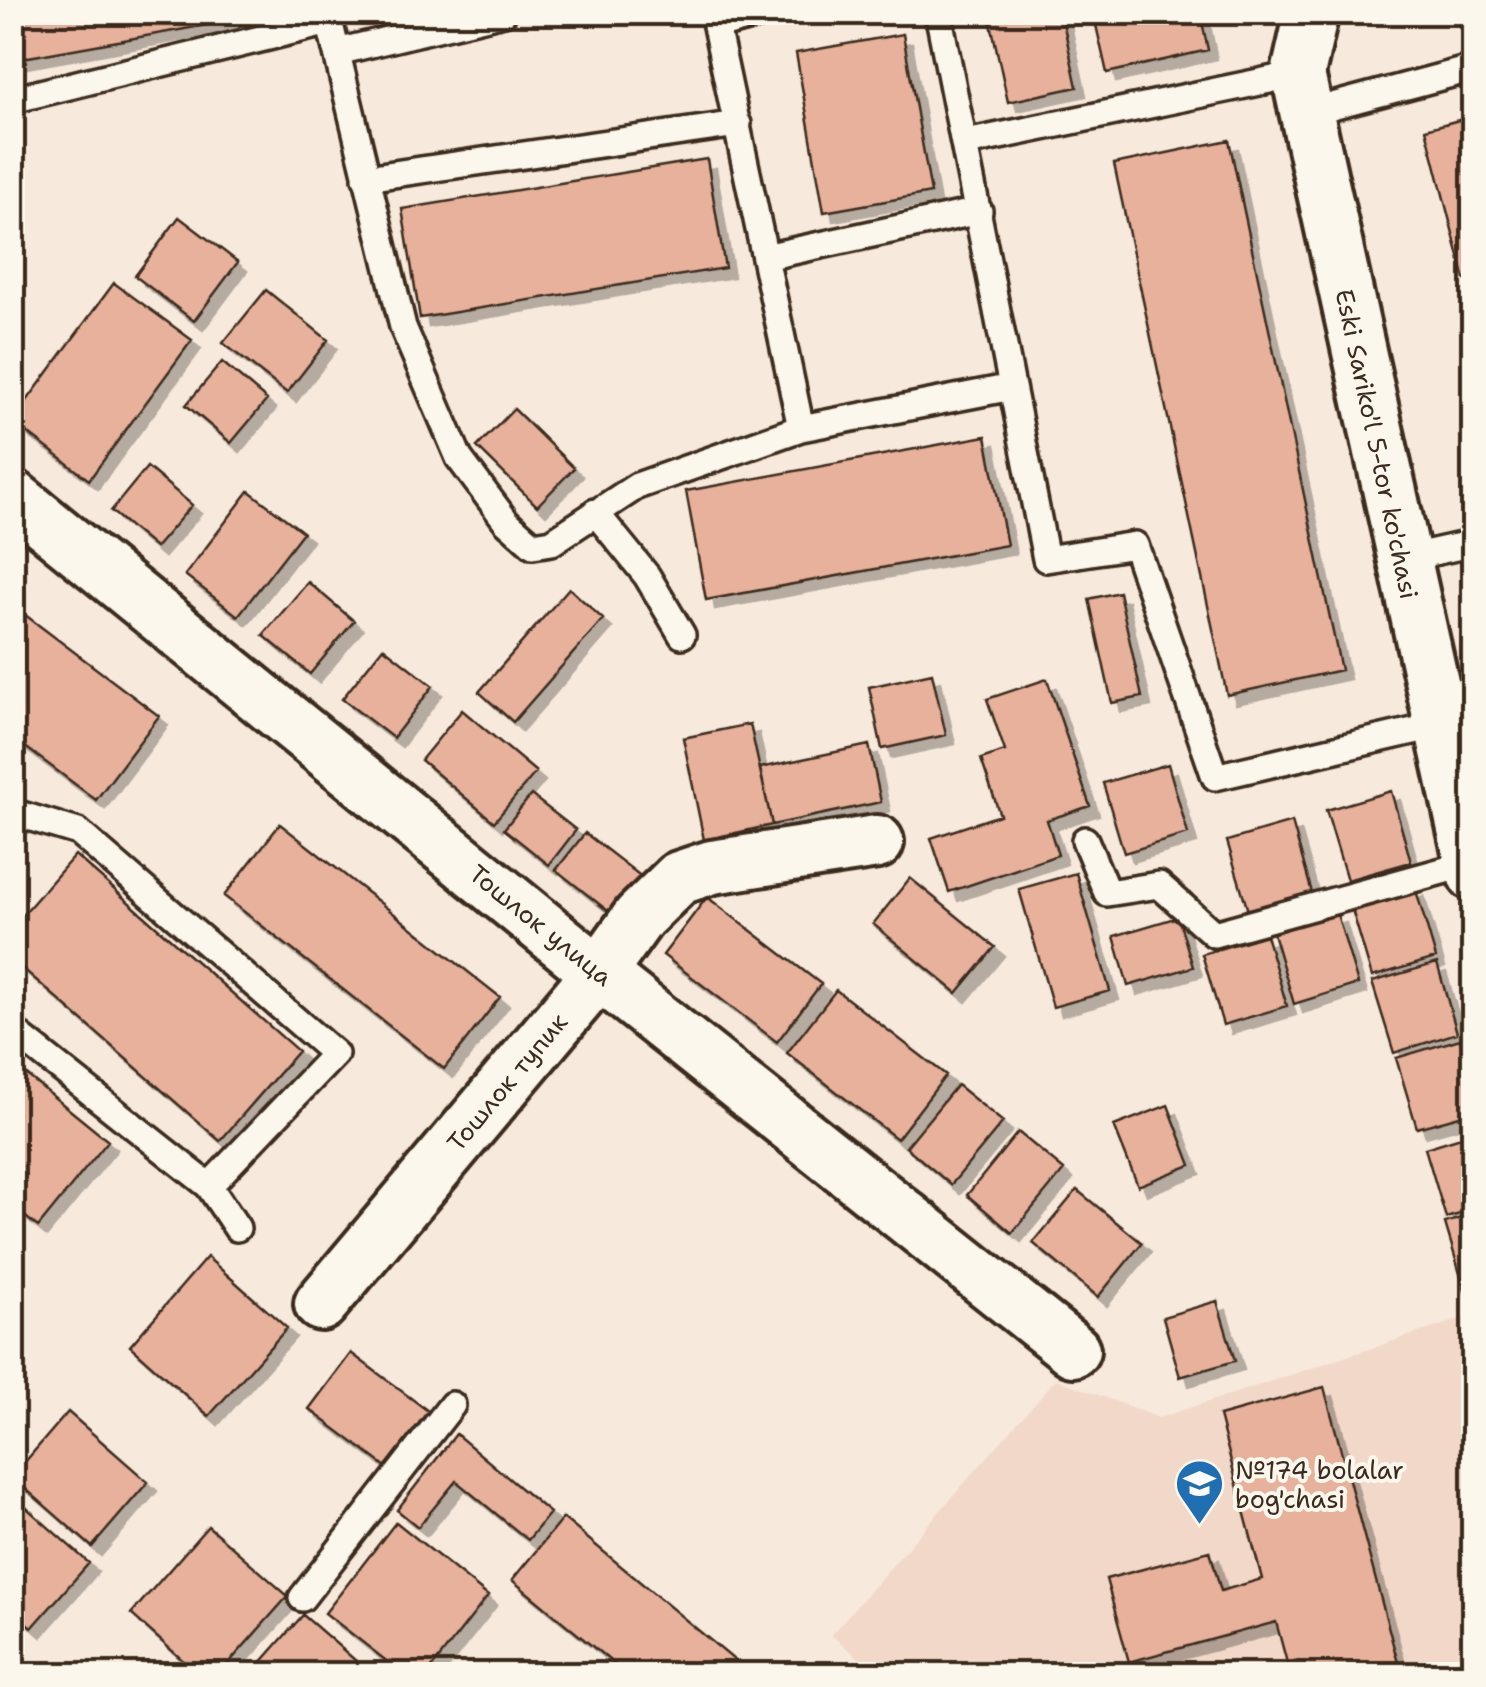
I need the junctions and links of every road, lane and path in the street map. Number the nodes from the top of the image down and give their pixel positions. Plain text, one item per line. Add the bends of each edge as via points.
1 (504, 12) edge
2 (769, 12) edge
3 (938, 12) edge
4 (1312, 12) edge
5 (328, 17) edge
6 (715, 19) edge
7 (337, 52) junction
8 (1474, 68) edge
9 (1302, 94) junction
10 (12, 100) edge
11 (738, 124) junction
12 (966, 143) junction
13 (366, 178) junction
14 (979, 211) junction
15 (764, 256) junction
16 (1012, 387) junction
17 (802, 428) junction
18 (12, 496) edge
19 (594, 512) junction
20 (1474, 543) edge
21 (1402, 559) junction
22 (682, 635) dead end
23 (1439, 725) junction
24 (12, 812) edge
25 (1085, 840) dead end
26 (877, 842) dead end
27 (1472, 868) edge
28 (599, 973) junction
29 (12, 1030) edge
30 (209, 1186) junction
31 (236, 1228) dead end
32 (321, 1304) dead end
33 (1073, 1350) dead end
34 (452, 1405) dead end
35 (302, 1598) dead end

1 - 7 lane
2 - 6 lane
3 - 12 lane
4 - 9 street, Eski Sariko'l 5-tor ko'chasi
5 - 7 lane
5 - 10 lane
6 - 11 lane
7 - 13 lane
8 - 9 lane
9 - 12 lane
9 - 21 street, Eski Sariko'l 5-tor ko'chasi
11 - 13 lane
11 - 15 lane
12 - 14 lane
13 - 19 lane via 403,327 458,458 532,545 552,542
14 - 15 lane
14 - 16 lane
15 - 17 lane
16 - 17 lane
16 - 23 lane via 1046,559 1136,545 1215,777
17 - 19 lane via 636,486
18 - 28 street, Тошлок улица
19 - 22 lane via 648,576
20 - 21 lane
21 - 23 street, Eski Sariko'l 5-tor ko'chasi
23 - 27 street, Eski Sariko'l 5-tor ko'chasi
24 - 30 lane via 78,832 334,1054
25 - 27 lane via 1107,893 1159,885 1214,934
26 - 28 street, Тошлок тупик via 679,878
28 - 32 street, Тошлок тупик
28 - 33 street, Тошлок улица
29 - 30 lane
30 - 31 lane
34 - 35 lane

